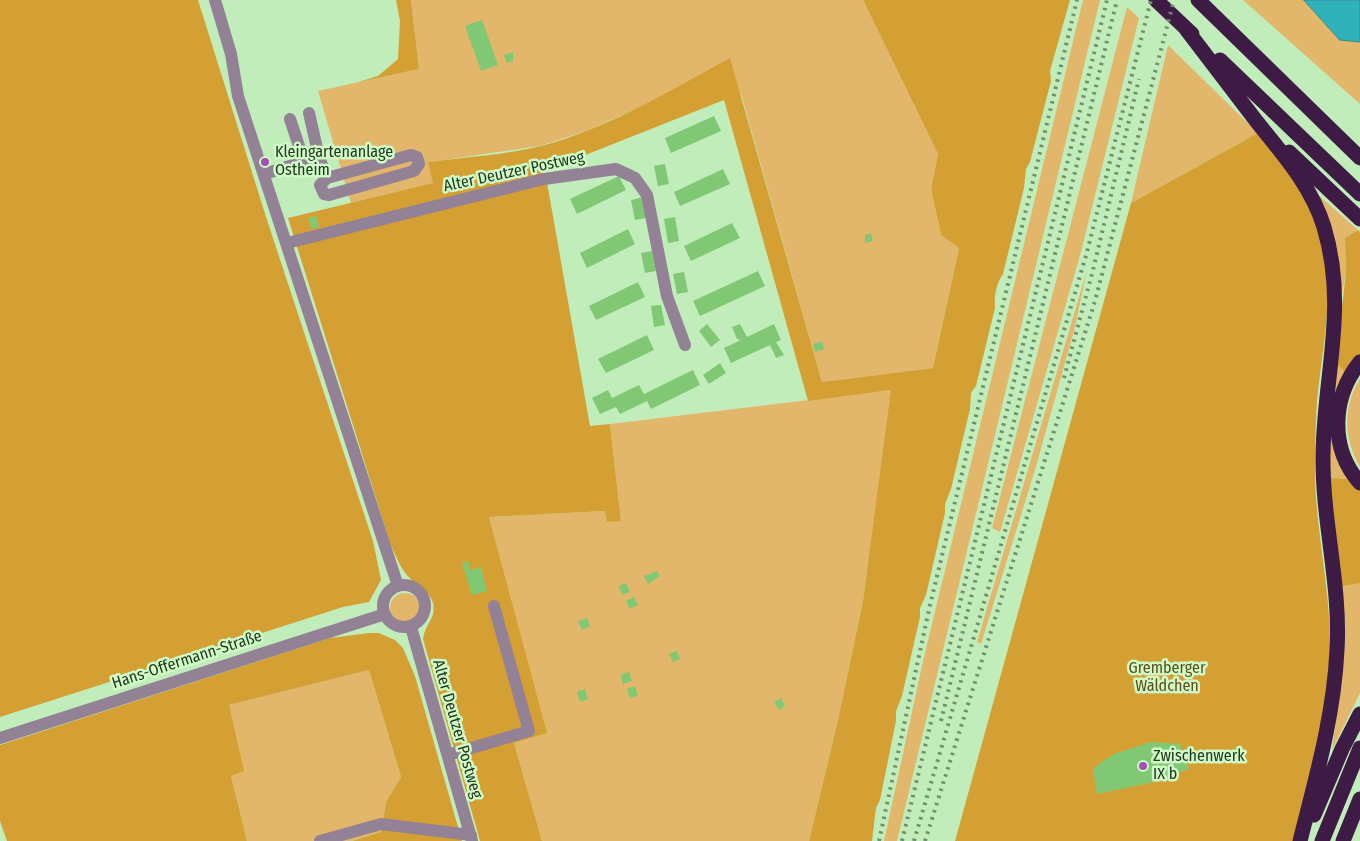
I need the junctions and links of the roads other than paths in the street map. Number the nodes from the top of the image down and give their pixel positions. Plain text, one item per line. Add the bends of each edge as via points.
1 (215, 0) edge
2 (1156, 0) edge
3 (1198, 0) edge
4 (1186, 29) junction
5 (309, 113) dead end
6 (290, 119) dead end
7 (1258, 122) junction
8 (1329, 129) junction
9 (1360, 153) edge
10 (319, 157) junction
11 (1360, 158) edge
12 (304, 162) junction
13 (264, 174) junction
14 (327, 178) junction
15 (1360, 194) edge
16 (1360, 219) edge
17 (287, 243) junction
18 (685, 346) dead end
19 (1360, 362) edge
20 (1360, 483) edge
21 (398, 586) junction
22 (494, 606) dead end
23 (384, 614) junction
24 (411, 626) junction
25 (1360, 714) edge
26 (0, 738) edge
27 (1360, 748) edge
28 (448, 755) junction
29 (1360, 799) edge
30 (471, 838) edge
31 (320, 841) edge
32 (1300, 841) edge
33 (1304, 841) edge
34 (1322, 841) edge
35 (1343, 841) edge

1 - 13 street via 231,54 238,96
2 - 4 highway
3 - 8 highway
4 - 7 highway
4 - 15 highway
5 - 10 street
6 - 12 street
7 - 16 highway
7 - 32 highway via 1307,188 1324,226 1336,294 1323,456 1338,649 1325,743
8 - 9 highway
8 - 11 highway
10 - 12 street
10 - 14 street
12 - 13 street
13 - 17 street
14 - 14 street via 411,155 417,157 419,164 414,171 329,195 324,194 320,186
17 - 18 street, Alter Deutzer Postweg via 544,179 616,169 635,178 647,195 667,296
17 - 21 street
19 - 20 highway via 1349,375 1337,413 1343,455
21 - 23 street via 386,597
21 - 24 street via 414,587 425,600 424,616
22 - 28 street via 529,730
23 - 24 street via 395,626
23 - 26 street, Hans-Offermann-Straße
24 - 28 street, Alter Deutzer Postweg
25 - 33 highway
27 - 34 highway
28 - 30 street, Alter Deutzer Postweg
29 - 35 highway
30 - 31 street via 381,824

